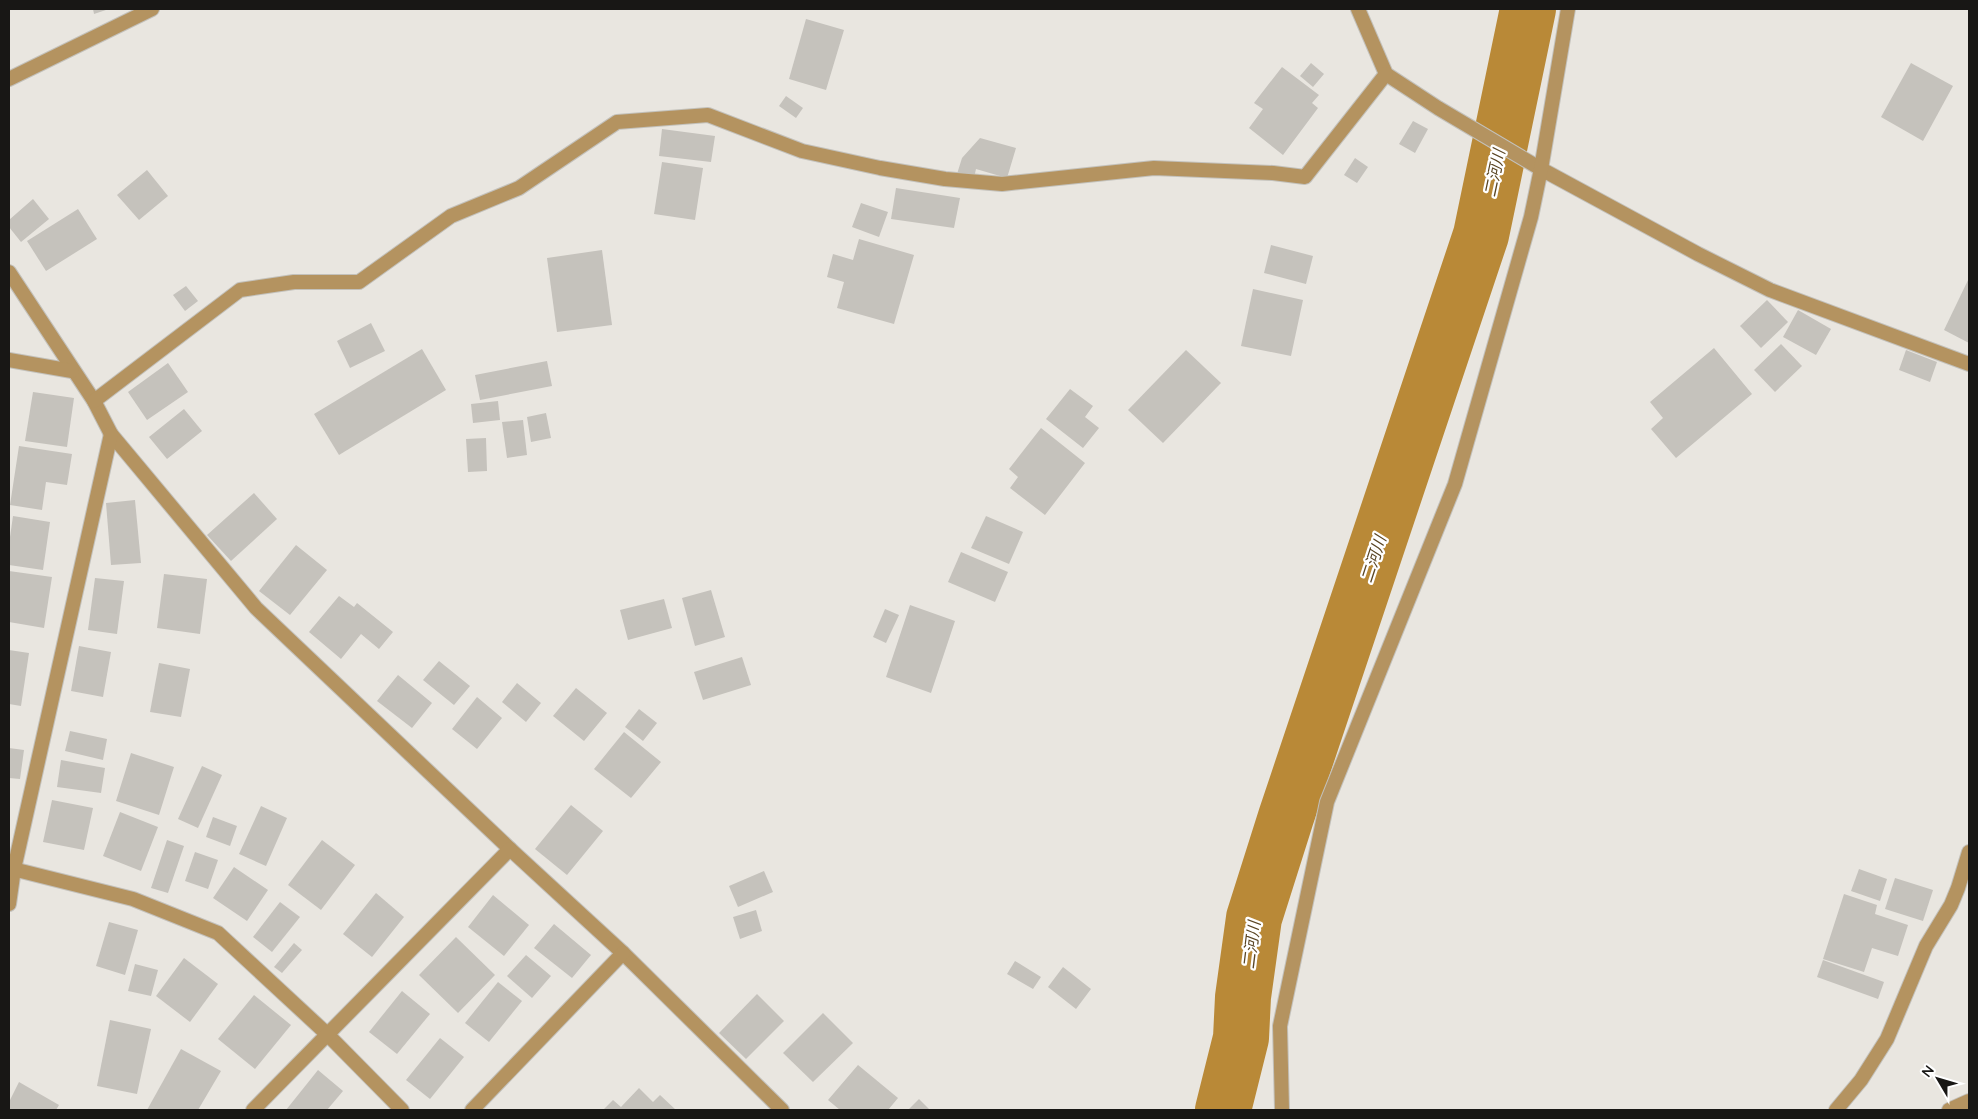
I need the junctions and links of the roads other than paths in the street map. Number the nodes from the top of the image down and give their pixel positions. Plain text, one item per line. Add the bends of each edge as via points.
1 (152, 9) edge
2 (1358, 9) edge
3 (1568, 9) edge
4 (1386, 74) junction
5 (9, 79) edge
6 (1541, 169) junction
7 (9, 272) edge
8 (9, 360) edge
9 (1969, 364) edge
10 (72, 371) junction
11 (94, 401) junction
12 (111, 434) junction
13 (510, 850) junction
14 (1969, 852) edge
15 (11, 868) edge
16 (9, 904) edge
17 (623, 953) junction
18 (327, 1034) junction
19 (1969, 1101) edge
20 (253, 1110) edge
21 (402, 1110) edge
22 (472, 1110) edge
23 (782, 1110) edge
24 (1282, 1110) edge
25 (1836, 1110) edge
26 (1949, 1110) edge

1 - 5 street
2 - 4 street
3 - 6 street
4 - 6 street
4 - 11 street via 1305,178 1273,173 1154,168 1002,184 880,168 802,151 708,115 617,122 519,188 450,216 360,282 294,282 240,290
6 - 9 street via 1770,290
6 - 24 street via 1455,484 1327,802 1280,1026
7 - 10 street
8 - 10 street
10 - 11 street
11 - 12 street
12 - 13 street via 256,608
12 - 15 street
13 - 17 street
13 - 18 street
14 - 25 street via 1955,896 1926,946 1887,1039 1861,1080
15 - 16 street
15 - 18 street via 133,899 218,933
17 - 22 street
17 - 23 street
18 - 20 street
18 - 21 street
19 - 26 street

